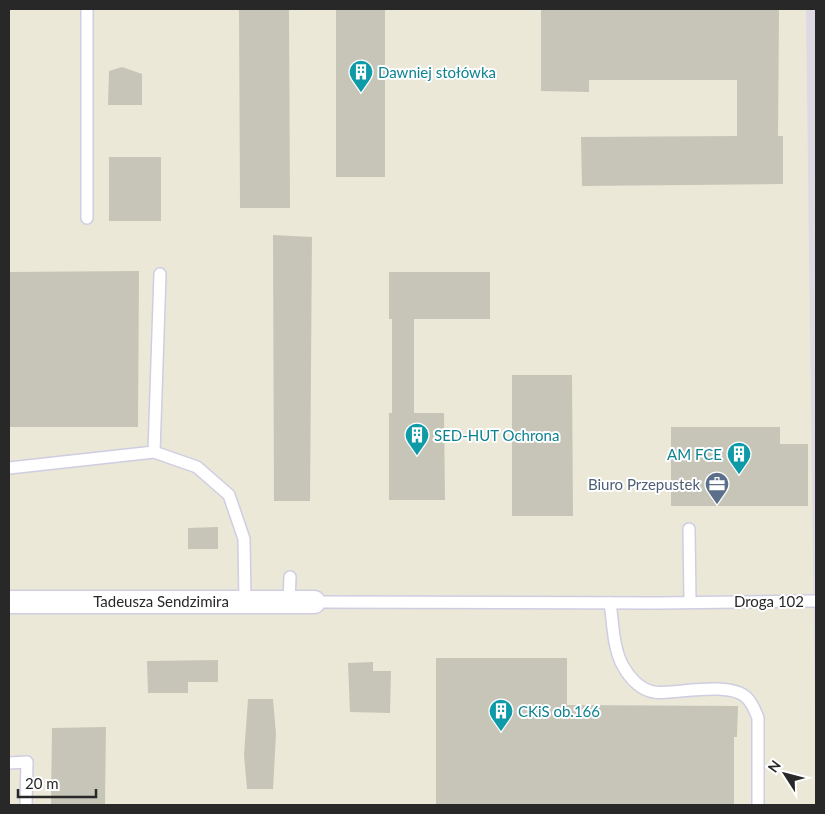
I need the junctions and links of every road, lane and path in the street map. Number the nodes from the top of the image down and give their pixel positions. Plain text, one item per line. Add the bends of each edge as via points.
1 (87, 9) edge
2 (87, 218) dead end
3 (160, 274) dead end
4 (154, 452) junction
5 (9, 468) edge
6 (689, 529) dead end
7 (290, 577) dead end
8 (816, 601) edge
9 (9, 602) edge
10 (245, 602) junction
11 (288, 602) junction
12 (314, 602) joint
13 (610, 602) junction
14 (690, 602) junction
15 (9, 763) edge
16 (26, 805) edge
17 (758, 805) edge

1 - 2 lane
3 - 4 lane
4 - 5 lane
4 - 10 lane via 197,467 229,496 244,539
6 - 14 lane
7 - 11 lane
8 - 14 lane, Droga 102
9 - 10 street, Tadeusza Sendzimira
10 - 11 street, Tadeusza Sendzimira
11 - 12 street, Tadeusza Sendzimira
12 - 13 lane, Droga 102
13 - 14 lane, Droga 102
13 - 17 lane via 622,665 642,687 654,692 724,689 746,697 754,706 758,718
15 - 16 lane via 27,762

